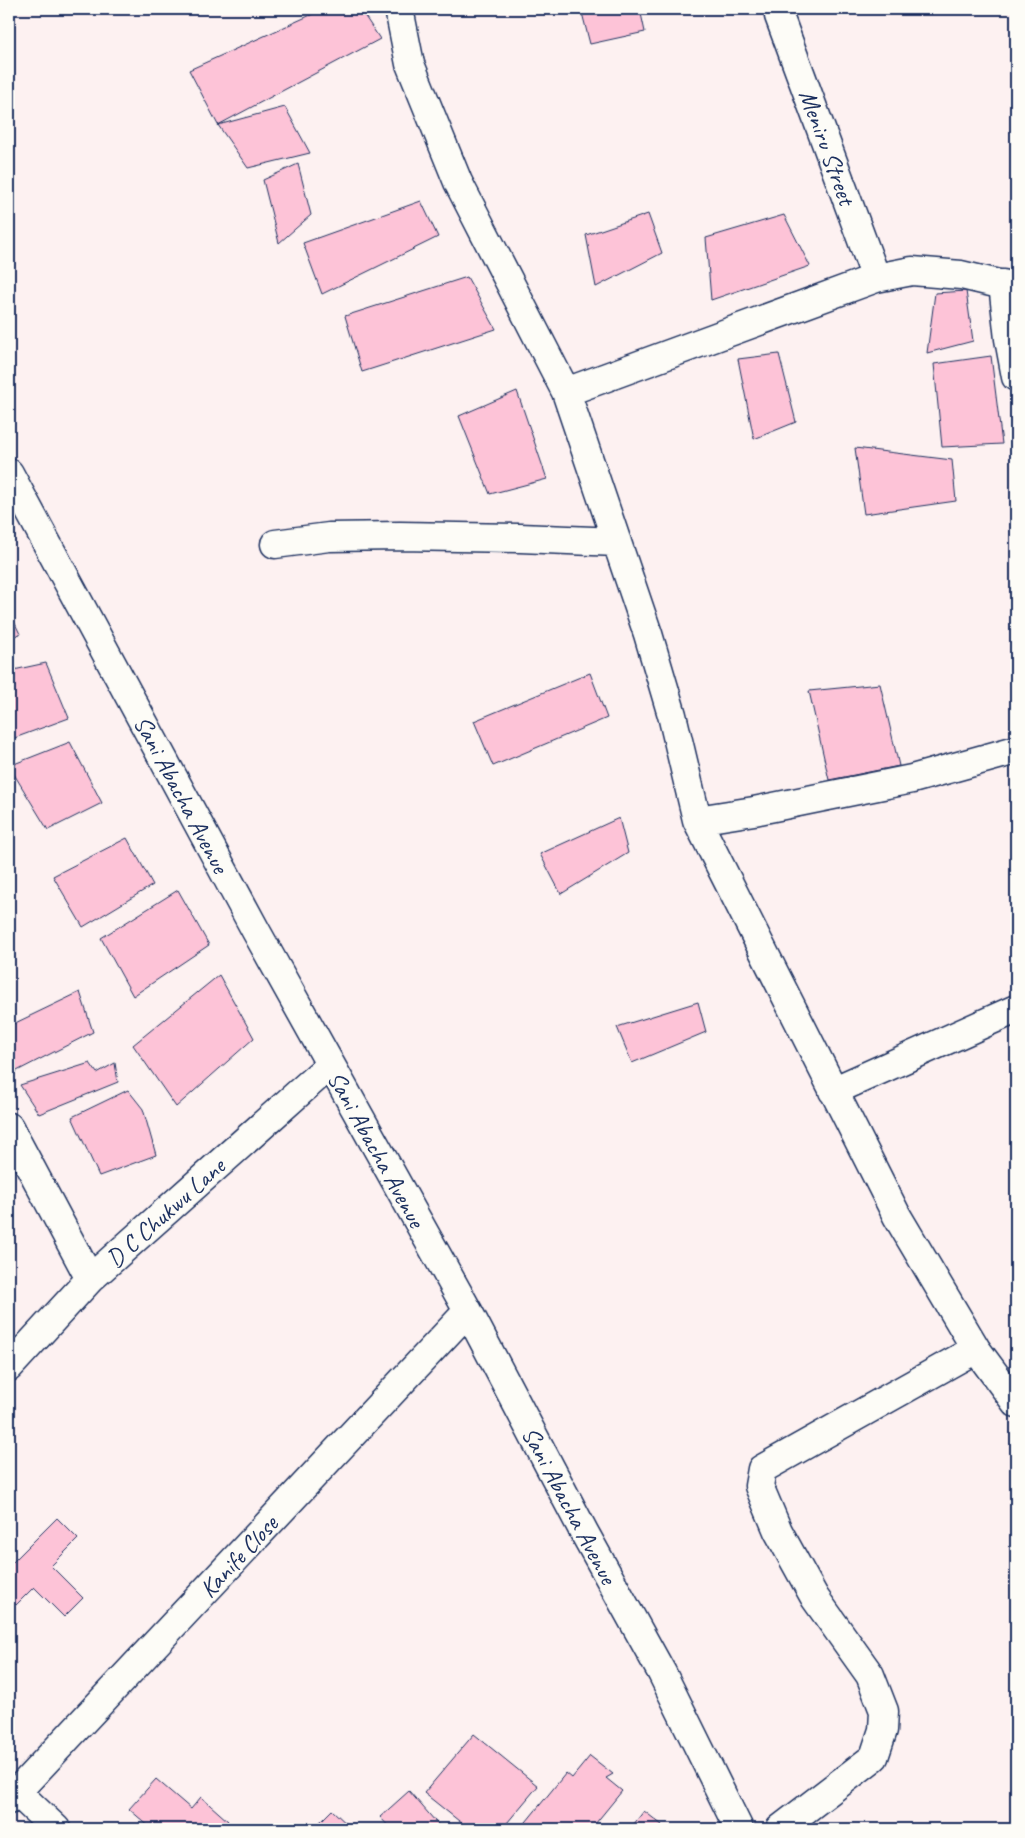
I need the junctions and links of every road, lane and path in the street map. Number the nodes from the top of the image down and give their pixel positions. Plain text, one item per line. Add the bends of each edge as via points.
1 (399, 9) edge
2 (779, 16) dead end
3 (876, 278) junction
4 (1010, 286) edge
5 (1016, 378) edge
6 (566, 392) junction
7 (9, 473) edge
8 (617, 542) junction
9 (274, 544) dead end
10 (1016, 750) edge
11 (697, 820) junction
12 (1016, 1009) edge
13 (330, 1065) junction
14 (833, 1091) junction
15 (9, 1127) edge
16 (90, 1279) junction
17 (468, 1311) junction
18 (976, 1349) junction
19 (9, 1367) edge
20 (1016, 1403) edge
21 (13, 1796) edge
22 (56, 1829) edge
23 (739, 1829) edge
24 (780, 1829) edge

1 - 6 street via 410,64 458,182
2 - 3 street, Meniru Street
3 - 4 street via 912,271 961,275
3 - 6 street
4 - 5 street via 1009,339
6 - 8 street
7 - 13 street, Sani Abacha Avenue
8 - 9 street via 400,536 329,537
8 - 11 street via 672,715
10 - 11 street via 912,779 754,812
11 - 14 street
12 - 14 street
13 - 16 street, D C Chukwu Lane
13 - 17 street, Sani Abacha Avenue
14 - 18 street via 897,1216
15 - 16 street
16 - 19 street, D C Chukwu Lane
17 - 21 street, Kanife Close
17 - 23 street, Sani Abacha Avenue via 662,1673
18 - 20 street
18 - 24 street via 762,1469 759,1486 778,1531 815,1598 870,1675 884,1711 883,1730 874,1757
21 - 22 street

